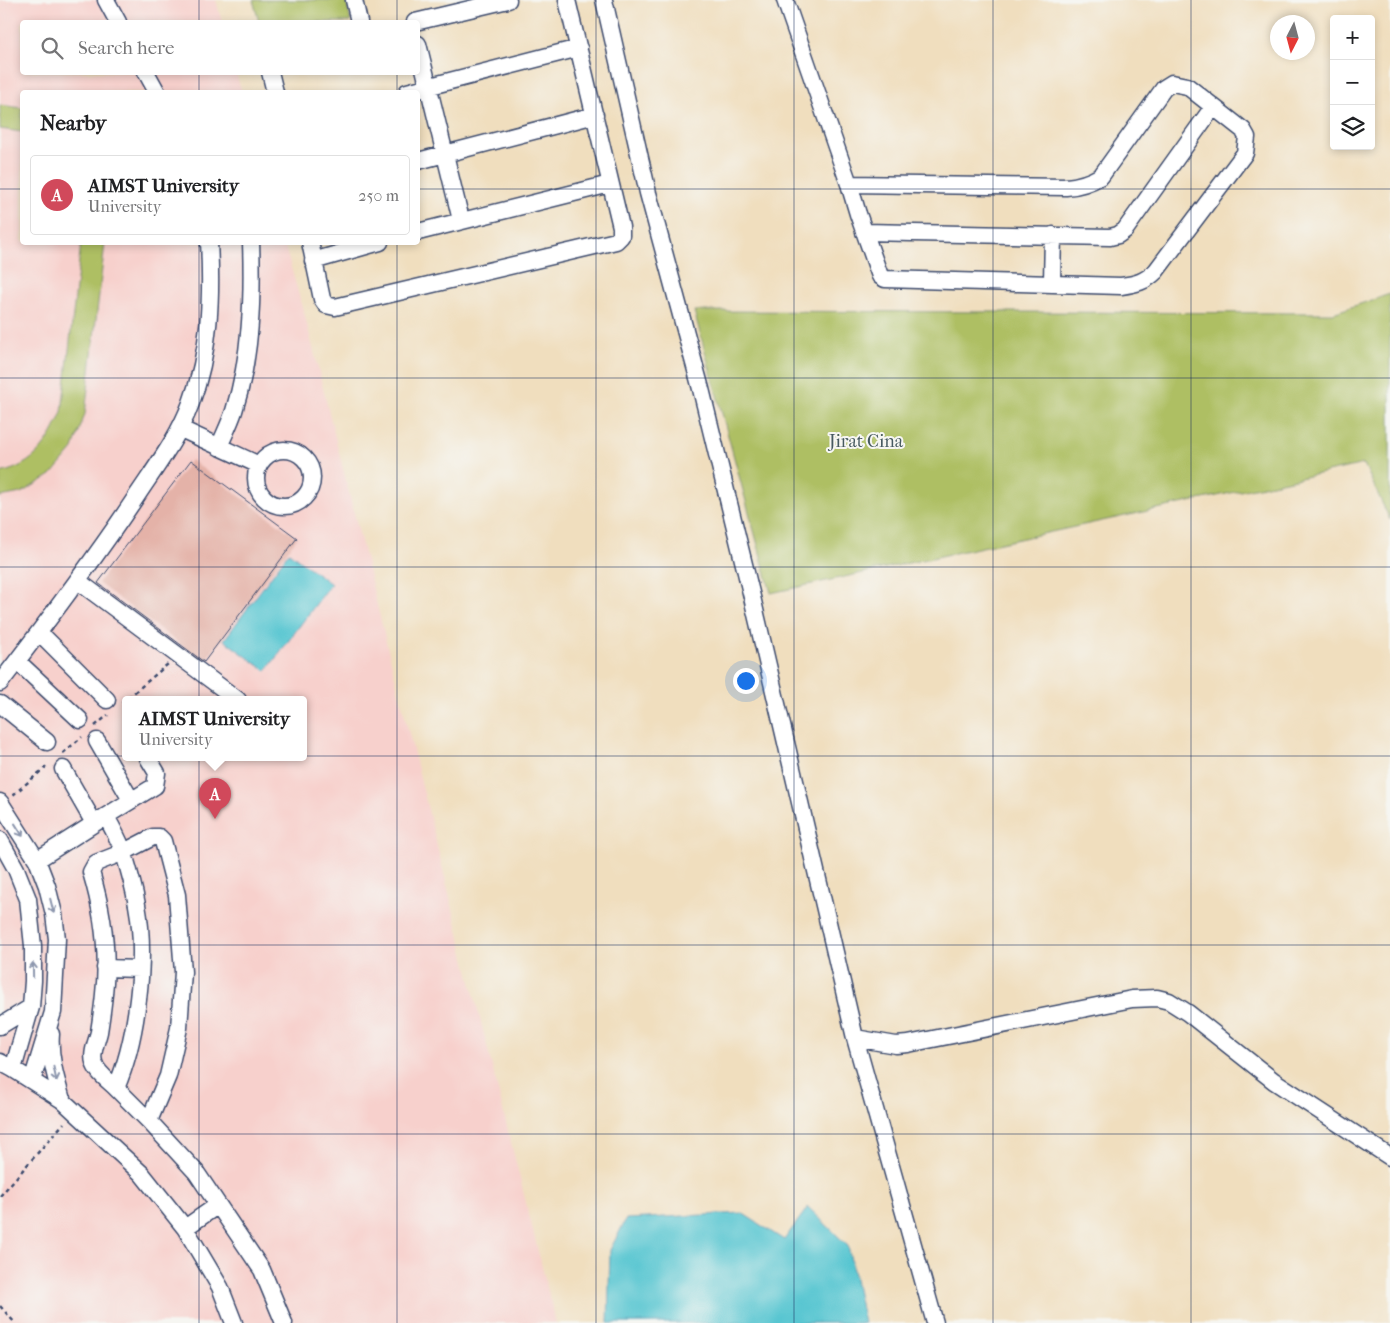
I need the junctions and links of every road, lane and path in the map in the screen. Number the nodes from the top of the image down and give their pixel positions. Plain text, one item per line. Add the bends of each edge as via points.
1 (106, 0) edge
2 (354, 0) edge
3 (508, 0) edge
4 (567, 0) edge
5 (604, 0) edge
6 (785, 0) edge
7 (117, 20) edge
8 (359, 20) edge
9 (420, 21) edge
10 (579, 48) junction
11 (420, 52) edge
12 (148, 75) edge
13 (271, 75) edge
14 (429, 86) junction
15 (156, 90) edge
16 (274, 90) edge
17 (414, 90) edge
18 (1213, 107) junction
19 (595, 115) junction
20 (445, 154) junction
21 (420, 160) edge
22 (610, 184) junction
23 (849, 184) junction
24 (461, 220) junction
25 (420, 231) edge
26 (864, 232) junction
27 (1053, 235) junction
28 (209, 245) edge
29 (251, 245) edge
30 (310, 245) edge
31 (369, 245) edge
32 (313, 261) junction
33 (1052, 282) junction
34 (181, 429) junction
35 (219, 447) junction
36 (259, 465) dead end
37 (78, 581) junction
38 (39, 632) junction
39 (17, 660) junction
40 (0, 683) edge
41 (233, 696) edge
42 (107, 700) dead end
43 (0, 704) edge
44 (80, 720) dead end
45 (47, 742) dead end
46 (97, 742) dead end
47 (150, 761) edge
48 (63, 769) dead end
49 (131, 800) junction
50 (0, 802) edge
51 (100, 819) junction
52 (0, 840) edge
53 (124, 852) junction
54 (37, 860) junction
55 (105, 968) junction
56 (140, 968) junction
57 (31, 1007) junction
58 (53, 1012) junction
59 (0, 1026) edge
60 (855, 1038) junction
61 (7, 1065) edge
62 (32, 1081) junction
63 (116, 1088) junction
64 (62, 1100) junction
65 (74, 1112) junction
66 (150, 1121) junction
67 (1390, 1157) edge
68 (0, 1196) edge
69 (218, 1205) junction
70 (185, 1228) junction
71 (0, 1306) edge
72 (15, 1323) edge
73 (234, 1323) edge
74 (284, 1323) edge
75 (935, 1323) edge

1 - 7 street
2 - 8 street
3 - 9 street
4 - 10 street
5 - 60 street via 648,193 701,389 752,598
6 - 23 street
10 - 14 street
10 - 19 street
11 - 14 street
12 - 15 street
13 - 16 street
14 - 17 street
14 - 20 street
18 - 23 street via 1187,86 1172,83 1164,88 1101,176 1080,186
18 - 27 street via 1125,230 1110,237
18 - 33 street via 1243,130 1247,137 1245,153 1156,271 1137,284 1121,286
19 - 20 street
19 - 22 street
20 - 21 street
20 - 24 street
22 - 24 street
22 - 32 street via 621,227 621,236 616,240 335,307 328,306 322,299
23 - 26 street
24 - 25 street
26 - 27 street
26 - 33 street via 880,276 885,279
27 - 33 street
28 - 34 street via 210,307 205,351
29 - 35 street via 251,305 245,360 234,413
30 - 32 street
31 - 32 street
34 - 35 street
34 - 37 street
35 - 36 street
37 - 38 street
37 - 41 street
38 - 39 street
38 - 42 street
39 - 40 street
39 - 44 street
43 - 45 street
46 - 49 street
47 - 49 street via 157,773 155,786
48 - 51 street
49 - 51 street
50 -> 54 street
51 - 53 street
51 - 54 street
57 -> 52 street via 33,946 28,898
53 - 55 street via 96,863 92,872 105,933
53 - 56 street via 137,906
53 - 66 street via 153,837 159,837 163,842 177,895 181,927 184,972 179,1028 168,1076
54 -> 58 street via 47,886 58,939
55 - 56 street
55 - 63 street via 105,992 93,1056 97,1068
56 - 63 street via 131,1045
57 - 59 street
57 - 61 street
58 - 62 street
58 -> 64 street via 50,1045
60 - 67 street via 908,1044 1132,999 1157,998 1169,1001 1188,1013 1274,1081
60 - 75 street
61 - 62 street
62 - 64 street
63 - 66 street
64 - 65 street
65 - 68 path
65 - 70 street via 142,1174
66 - 69 street via 196,1172
69 - 70 street
69 - 74 street via 262,1270
70 - 73 street via 220,1287
71 - 72 path

